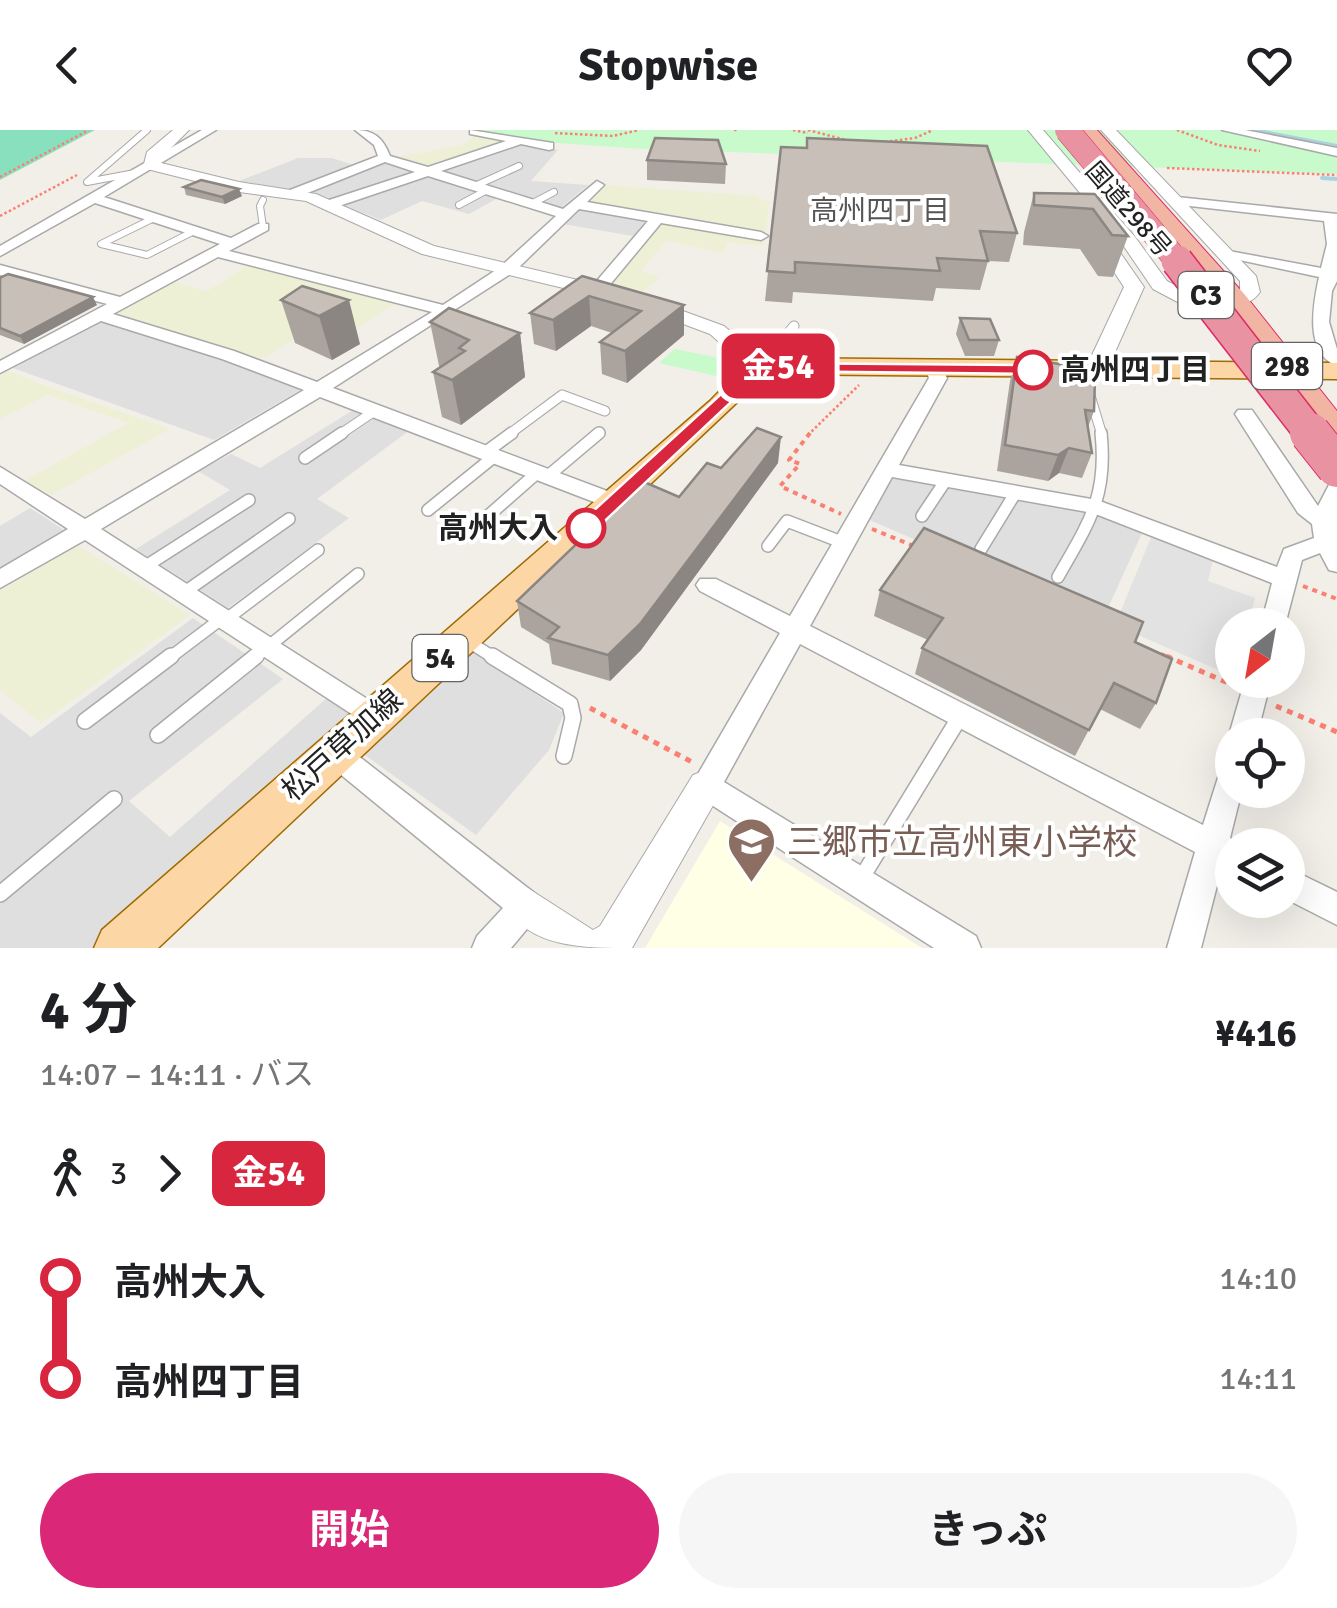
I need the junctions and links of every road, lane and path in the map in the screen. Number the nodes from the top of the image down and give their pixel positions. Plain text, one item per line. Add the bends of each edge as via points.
1 (89, 130) edge
2 (147, 130) edge
3 (210, 130) edge
4 (361, 130) edge
5 (616, 130) edge
6 (639, 130) edge
7 (793, 130) edge
8 (808, 130) edge
9 (933, 130) edge
10 (1035, 130) edge
11 (1058, 130) edge
12 (1070, 130) edge
13 (1086, 130) edge
14 (1108, 130) edge
15 (1228, 130) edge
16 (1267, 130) edge
17 (474, 132) edge
18 (189, 134) edge
19 (623, 134) junction
20 (822, 135) junction
21 (547, 139) edge
22 (852, 140) edge
23 (519, 141) junction
24 (873, 142) edge
25 (1337, 144) edge
26 (1337, 152) edge
27 (385, 158) junction
28 (519, 166) dead end
29 (1158, 168) dead end
30 (142, 169) junction
31 (428, 172) junction
32 (1337, 175) edge
33 (0, 177) edge
34 (597, 185) dead end
35 (481, 188) junction
36 (554, 192) dead end
37 (295, 193) junction
38 (1092, 196) junction
39 (94, 198) junction
40 (263, 200) dead end
41 (1177, 201) junction
42 (458, 204) dead end
43 (531, 204) junction
44 (328, 205) junction
45 (571, 209) junction
46 (1334, 217) edge
47 (154, 218) junction
48 (658, 218) junction
49 (263, 226) joint
50 (194, 231) junction
51 (761, 236) dead end
52 (231, 243) junction
53 (0, 252) edge
54 (215, 252) junction
55 (1229, 256) junction
56 (508, 268) junction
57 (0, 270) edge
58 (1333, 275) edge
59 (598, 290) junction
60 (122, 303) junction
61 (1224, 307) junction
62 (447, 311) junction
63 (100, 315) junction
64 (794, 326) dead end
65 (1337, 361) edge
66 (760, 366) junction
67 (0, 368) edge
68 (872, 368) junction
69 (934, 368) junction
70 (1084, 370) junction
71 (1252, 371) junction
72 (1292, 371) junction
73 (1337, 371) edge
74 (320, 388) junction
75 (376, 410) junction
76 (605, 411) dead end
77 (1245, 414) dead end
78 (1333, 424) edge
79 (599, 433) dead end
80 (1337, 449) edge
81 (491, 454) junction
82 (304, 458) dead end
83 (1337, 467) edge
84 (885, 469) junction
85 (0, 474) edge
86 (543, 474) junction
87 (946, 480) junction
88 (1337, 487) edge
89 (1016, 492) junction
90 (249, 500) dead end
91 (614, 502) junction
92 (1096, 507) junction
93 (428, 510) dead end
94 (922, 516) dead end
95 (289, 519) dead end
96 (856, 521) junction
97 (480, 523) dead end
98 (82, 531) junction
99 (1323, 531) junction
100 (844, 543) junction
101 (768, 546) dead end
102 (919, 548) edge
103 (980, 549) edge
104 (318, 550) dead end
105 (1337, 564) edge
106 (142, 568) junction
107 (358, 574) dead end
108 (1058, 577) dead end
109 (1285, 579) junction
110 (0, 580) edge
111 (708, 586) dead end
112 (182, 594) junction
113 (1337, 598) edge
114 (1277, 608) edge
115 (222, 620) junction
116 (795, 630) junction
117 (462, 638) junction
118 (265, 648) junction
119 (1155, 651) edge
120 (1215, 674) edge
121 (1270, 698) edge
122 (570, 704) junction
123 (961, 715) junction
124 (373, 717) junction
125 (85, 721) dead end
126 (1337, 732) edge
127 (158, 735) dead end
128 (333, 752) junction
129 (564, 756) dead end
130 (710, 779) junction
131 (114, 799) dead end
132 (1215, 846) edge
133 (1215, 870) edge
134 (860, 882) junction
135 (1305, 892) edge
136 (0, 894) edge
137 (526, 906) junction
138 (1337, 909) edge
139 (120, 948) edge
140 (489, 948) edge
141 (584, 948) edge
142 (604, 948) edge
143 (964, 948) edge
144 (1184, 948) edge

1 - 33 path
2 - 30 lane via 87,182
3 - 18 street
4 - 27 street via 379,143
5 - 19 path
6 - 19 path
7 - 20 path
8 - 20 path
9 - 24 path
10 - 38 street
11 - 61 highway, 国道298号 / 298, bridge
12 - 80 highway, C3, bridge via 1226,303
12 - 83 highway, C3, bridge
13 - 61 highway, 国道298号 / 298 via 1150,202
14 - 41 street
15 - 26 street
16 - 25 street
17 - 23 street
18 - 30 street via 152,155
19 - 21 path
20 - 22 path
21 - 23 street
23 - 31 street
27 - 31 street
27 - 37 street
28 - 35 lane
29 - 32 path
30 - 37 street
30 - 39 street
31 - 35 street
31 - 44 street
34 - 45 street
35 - 42 lane
35 - 43 street
36 - 43 lane
37 - 44 street
38 - 61 street via 1160,285
38 - 70 street via 1071,198 1134,287
39 - 47 street
39 - 53 street
40 - 49 lane
41 - 46 street
41 - 55 street
43 - 45 street
44 - 56 street via 428,250
45 - 48 street
45 - 56 street
46 - 58 street
47 - 50 street
47 - 50 lane via 101,244 147,255
48 - 51 street
48 - 59 street
49 - 52 street
50 - 52 street
52 - 54 street
54 - 60 street
54 - 62 street
55 - 58 street
55 - 61 street via 1252,285
56 - 59 street
56 - 62 street
57 - 60 street
58 - 65 street via 1320,316 1328,353
59 - 66 street via 705,323
60 - 63 street
61 - 71 highway, 国道298号 / 298
61 - 72 highway, 国道298号 / 298
62 - 74 street
63 - 67 street
63 - 74 street
64 - 66 lane
66 - 68 main road
66 - 91 main road, 松戸草加線 / 54
68 - 69 main road
68 - 96 path via 789,460 800,464 780,486
69 - 70 main road
69 - 84 street via 938,378
70 - 71 main road
70 - 92 lane via 1100,419
71 - 72 main road
71 - 88 highway, 国道298号 / 298
72 - 73 main road
72 - 78 highway, 国道298号 / 298
74 - 75 street
74 - 98 street
75 - 81 street
75 - 82 lane
76 - 81 lane via 562,395
77 - 99 street
79 - 86 lane
81 - 86 street
81 - 93 lane
84 - 87 street
84 - 96 street
85 - 98 street
86 - 91 street
86 - 97 lane
87 - 89 street
87 - 94 lane
88 - 99 street
89 - 92 street
89 - 103 lane
90 - 106 lane
91 - 117 main road, 松戸草加線 / 54
92 - 108 lane
92 - 109 street
95 - 112 lane
96 - 100 street
96 - 102 path
98 - 106 street
98 - 110 street
99 - 105 street
99 - 109 street via 1292,555
100 - 101 lane via 787,521
100 - 116 street
104 - 115 lane
106 - 112 street
107 - 118 lane
109 - 113 path
109 - 114 street
111 - 116 street
112 - 115 street
115 - 118 street
115 - 125 lane
116 - 123 street
116 - 130 street
117 - 122 lane
117 - 124 main road, 松戸草加線 / 54
118 - 124 street
118 - 127 lane
119 - 120 path
121 - 126 path
122 - 129 lane
122 - 130 path via 590,708
123 - 132 street
123 - 134 lane
124 - 128 main road, 松戸草加線 / 54
128 - 137 street
128 - 139 main road, 松戸草加線 / 54
130 - 134 street
130 - 142 street
131 - 136 lane
133 - 144 street
134 - 143 street
135 - 138 street
137 - 140 street
137 - 141 street

